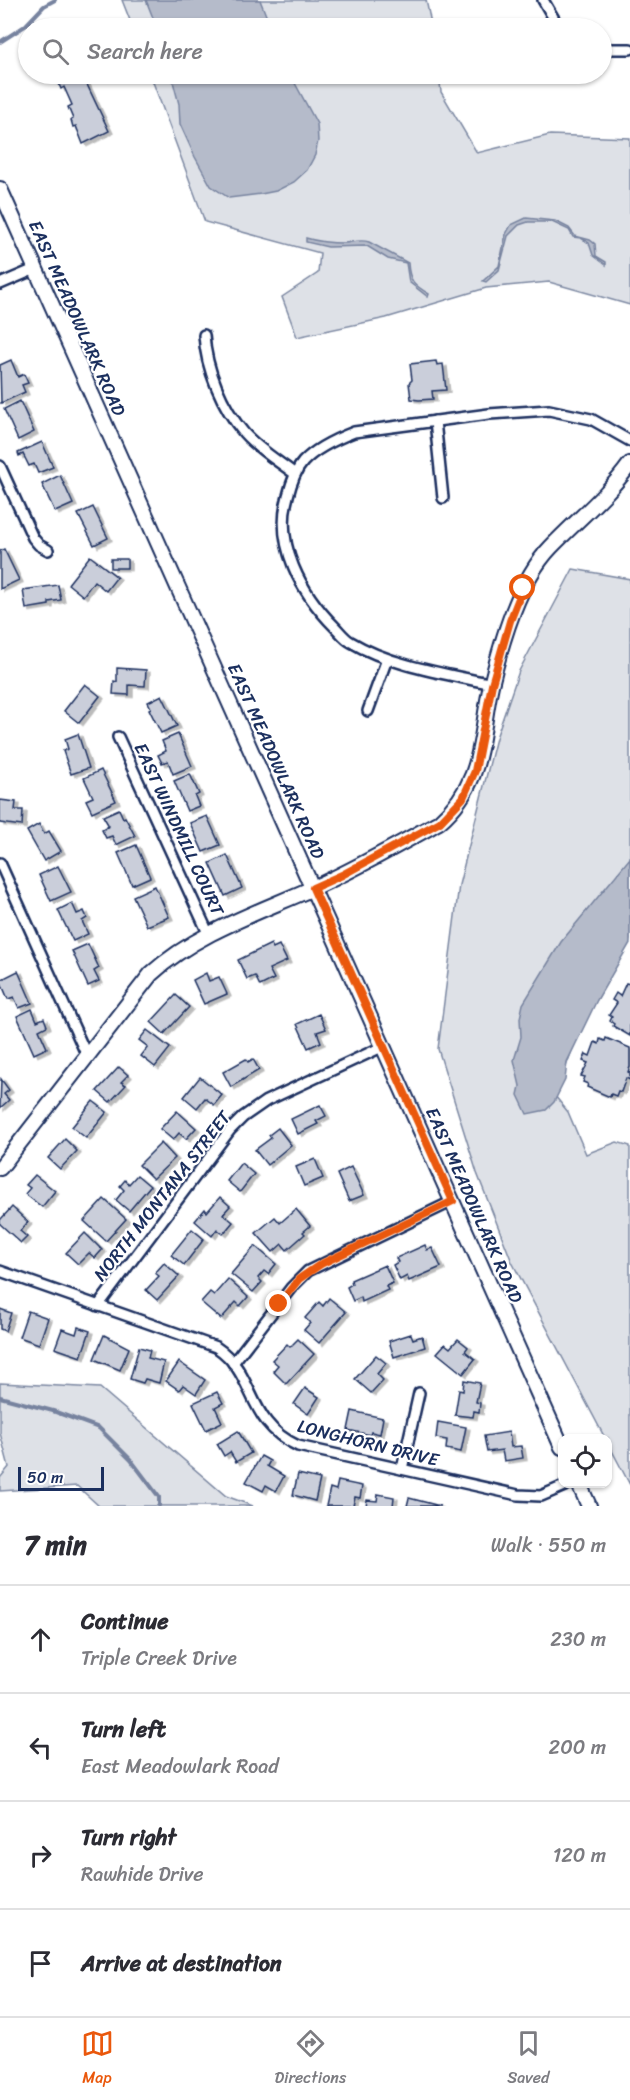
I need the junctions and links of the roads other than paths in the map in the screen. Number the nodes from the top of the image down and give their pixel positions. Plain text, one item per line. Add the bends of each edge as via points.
1 (543, 0) edge
2 (554, 18) edge
3 (612, 49) edge
4 (630, 49) edge
5 (0, 189) edge
6 (35, 268) junction
7 (0, 284) edge
8 (204, 335) dead end
9 (435, 421) junction
10 (630, 441) edge
11 (630, 464) edge
12 (0, 466) edge
13 (295, 474) junction
14 (443, 498) dead end
15 (48, 550) dead end
16 (387, 659) junction
17 (492, 684) junction
18 (368, 711) dead end
19 (118, 737) dead end
20 (0, 862) edge
21 (313, 888) junction
22 (209, 935) junction
23 (384, 1046) junction
24 (87, 1056) junction
25 (0, 1167) edge
26 (453, 1201) junction
27 (0, 1271) edge
28 (98, 1306) junction
29 (233, 1363) junction
30 (419, 1394) dead end
31 (558, 1438) edge
32 (402, 1469) junction
33 (560, 1488) edge
34 (581, 1488) edge
35 (589, 1506) edge

1 - 2 street
3 - 4 street
5 - 6 main road, EAST MEADOWLARK ROAD
6 - 7 street
6 - 21 main road, EAST MEADOWLARK ROAD
8 - 13 street via 215,382 234,417 249,437
9 - 10 street via 549,410 591,419
9 - 13 street via 354,432 314,453
9 - 14 street
11 - 17 main road via 599,502 536,565 510,621
12 - 15 street via 33,538
13 - 16 street via 283,522 297,576 321,613 350,642
16 - 17 street
16 - 18 street
17 - 21 main road via 475,771 451,813
19 - 22 street, EAST WINDMILL COURT
20 - 24 street
21 - 22 main road
21 - 23 main road, EAST MEADOWLARK ROAD
22 - 24 main road via 179,951 151,974
23 - 26 main road, EAST MEADOWLARK ROAD
23 - 28 street, NORTH MONTANA STREET via 266,1101 243,1117
24 - 25 main road
26 - 29 street via 308,1271
26 - 31 main road, EAST MEADOWLARK ROAD
27 - 28 street, LONGHORN DRIVE
28 - 29 street, LONGHORN DRIVE via 209,1344
29 - 32 street, LONGHORN DRIVE via 260,1416 280,1436 298,1446
30 - 32 street
32 - 33 street, LONGHORN DRIVE via 518,1496 533,1497
34 - 35 main road

